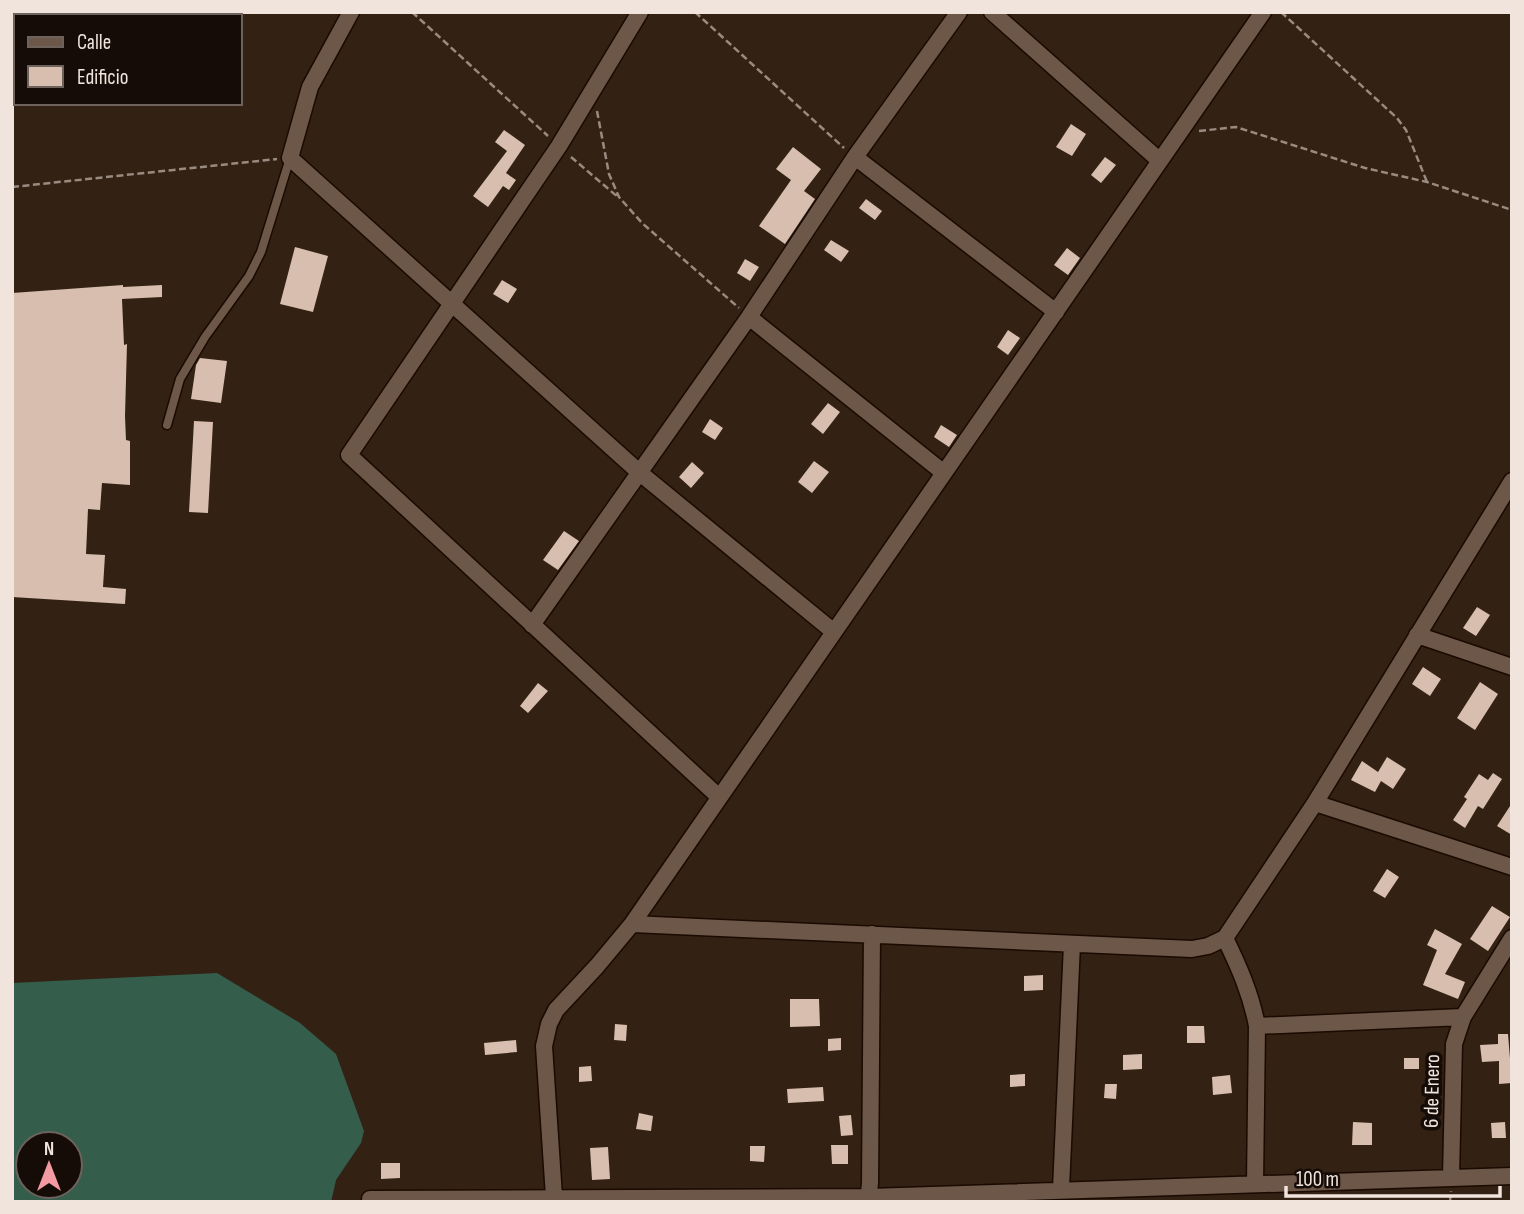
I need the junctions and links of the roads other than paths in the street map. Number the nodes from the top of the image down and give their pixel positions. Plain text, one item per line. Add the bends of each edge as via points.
1 (351, 12) edge
2 (640, 12) edge
3 (958, 12) edge
4 (992, 12) edge
5 (1263, 12) edge
6 (855, 157) junction
7 (290, 158) junction
8 (1160, 161) junction
9 (451, 304) junction
10 (1056, 312) junction
11 (750, 317) junction
12 (167, 425) dead end
13 (640, 473) junction
14 (944, 473) junction
15 (1512, 481) edge
16 (532, 625) junction
17 (834, 632) junction
18 (1417, 635) junction
19 (1512, 667) edge
20 (719, 797) junction
21 (1315, 803) junction
22 (1512, 867) edge
23 (632, 924) junction
24 (872, 934) junction
25 (1225, 938) junction
26 (1512, 938) edge
27 (1072, 944) junction
28 (1463, 1017) junction
29 (1257, 1026) junction
30 (1512, 1175) edge
31 (1451, 1177) junction
32 (1255, 1183) junction
33 (1061, 1189) junction
34 (370, 1199) dead end
35 (868, 1199) edge
36 (554, 1200) edge

1 - 7 street via 310,87
2 - 9 street via 559,146
3 - 6 street
4 - 8 street
5 - 8 street
6 - 10 street
6 - 11 street
7 - 9 street
7 - 12 lane via 261,252 180,379
8 - 10 street
9 - 13 street
9 - 16 street via 349,455
10 - 14 street
11 - 13 street
11 - 14 street
13 - 16 street
13 - 17 street
14 - 17 street
15 - 18 street
16 - 20 street
17 - 20 street
18 - 19 street
18 - 21 street
20 - 23 street
21 - 22 street
21 - 25 street
23 - 24 street
23 - 36 street via 556,1010 549,1024 544,1046
24 - 27 street
24 - 35 street
25 - 27 street via 1192,949
25 - 29 street via 1241,971
26 - 28 street, 6 de Enero
27 - 33 street
28 - 29 street
28 - 31 street, 6 de Enero via 1454,1044
29 - 32 street
30 - 31 street
31 - 32 street
32 - 33 street
33 - 35 street
34 - 36 street
35 - 36 street

